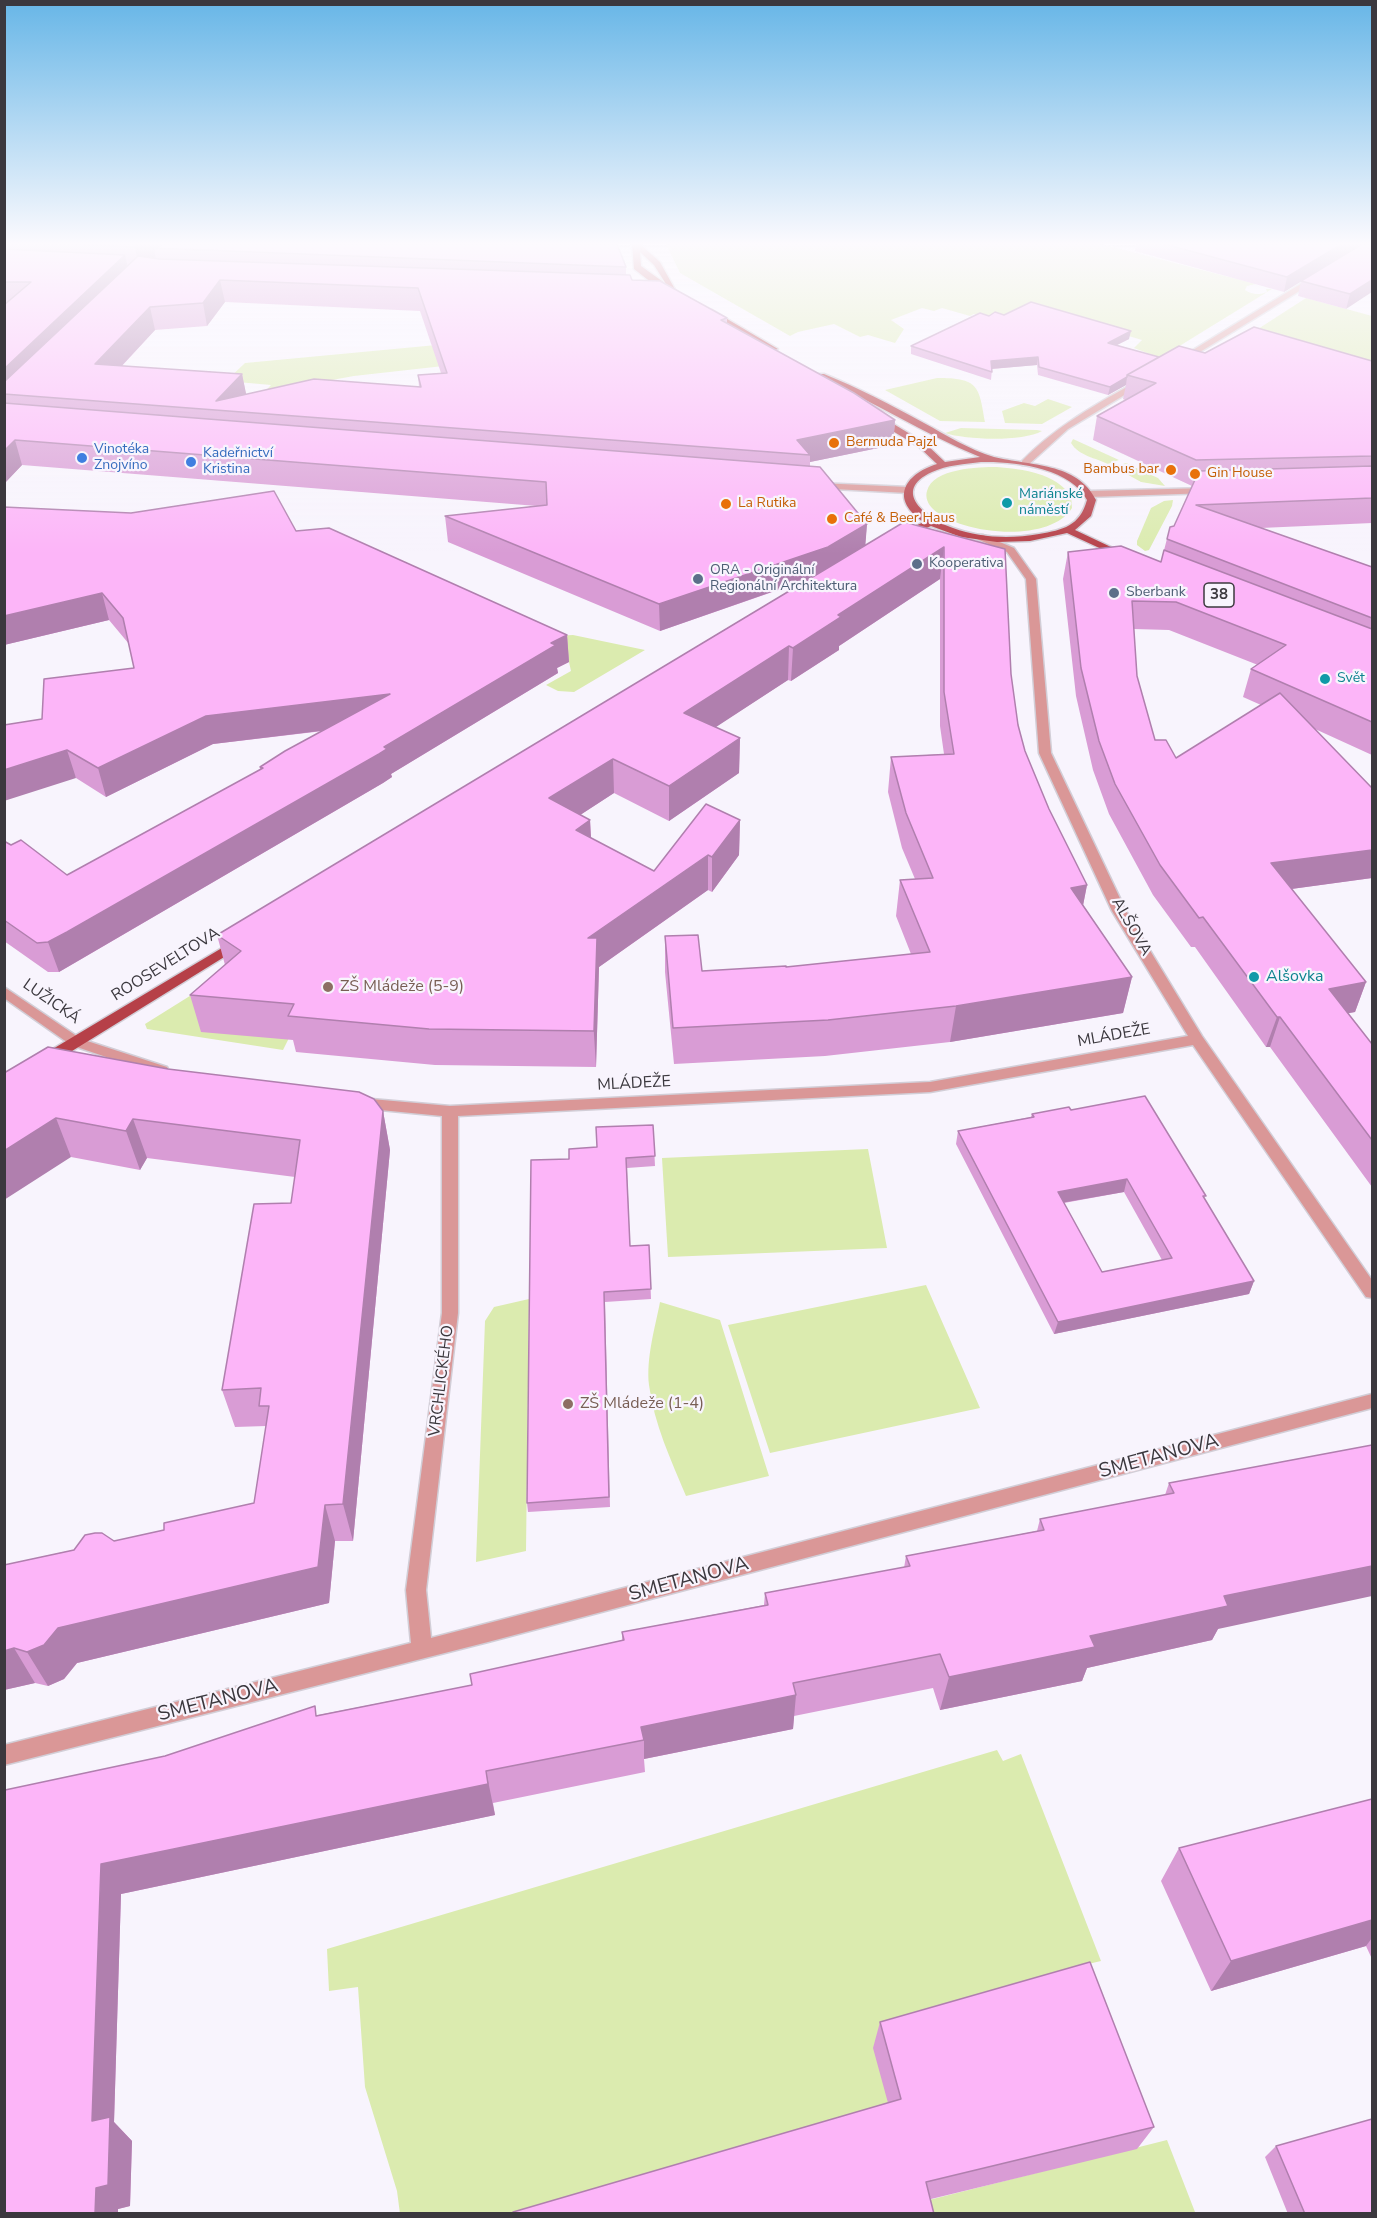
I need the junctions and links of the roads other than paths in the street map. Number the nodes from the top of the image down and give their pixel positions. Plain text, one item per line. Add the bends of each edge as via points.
1 (771, 348) edge
2 (1200, 348) edge
3 (786, 356) edge
4 (1172, 364) edge
5 (812, 371) edge
6 (1152, 376) edge
7 (829, 381) junction
8 (846, 398) edge
9 (873, 415) edge
10 (991, 459) junction
11 (1025, 463) junction
12 (943, 465) junction
13 (810, 486) edge
14 (908, 490) junction
15 (1219, 491) edge
16 (1088, 494) junction
17 (932, 522) junction
18 (1068, 530) junction
19 (980, 537) junction
20 (888, 542) edge
21 (1135, 561) edge
22 (243, 939) edge
23 (4, 991) edge
24 (1197, 1039) junction
25 (76, 1042) junction
26 (35, 1067) edge
27 (179, 1077) edge
28 (348, 1101) edge
29 (450, 1111) junction
30 (1372, 1292) edge
31 (1372, 1401) edge
32 (422, 1650) junction
33 (4, 1755) edge

1 - 3 main road
2 - 4 street
5 - 7 main road
6 - 11 street via 1059,429
7 - 8 main road
7 - 10 main road via 860,392
9 - 12 main road via 922,445
10 - 11 main road
10 - 12 main road
11 - 16 main road via 1064,475
12 - 14 main road via 917,478
13 - 14 street
14 - 17 main road via 915,510
15 - 16 street
16 - 18 main road via 1088,513
17 - 19 main road
17 - 20 main road
18 - 19 main road via 1036,538
18 - 21 main road
19 - 24 street, ALŠOVA via 1011,550 1031,579 1046,753 1119,911
22 - 25 main road, ROOSEVELTOVA
23 - 25 street, LUŽICKÁ
24 - 29 street, MLÁDEŽE via 930,1087
24 - 30 street, ALŠOVA
25 - 26 main road, ROOSEVELTOVA
25 - 27 street
28 - 29 street, MLÁDEŽE
29 - 32 street, VRCHLICKÉHO via 450,1313 416,1590
31 - 32 street, SMETANOVA
32 - 33 street, SMETANOVA

